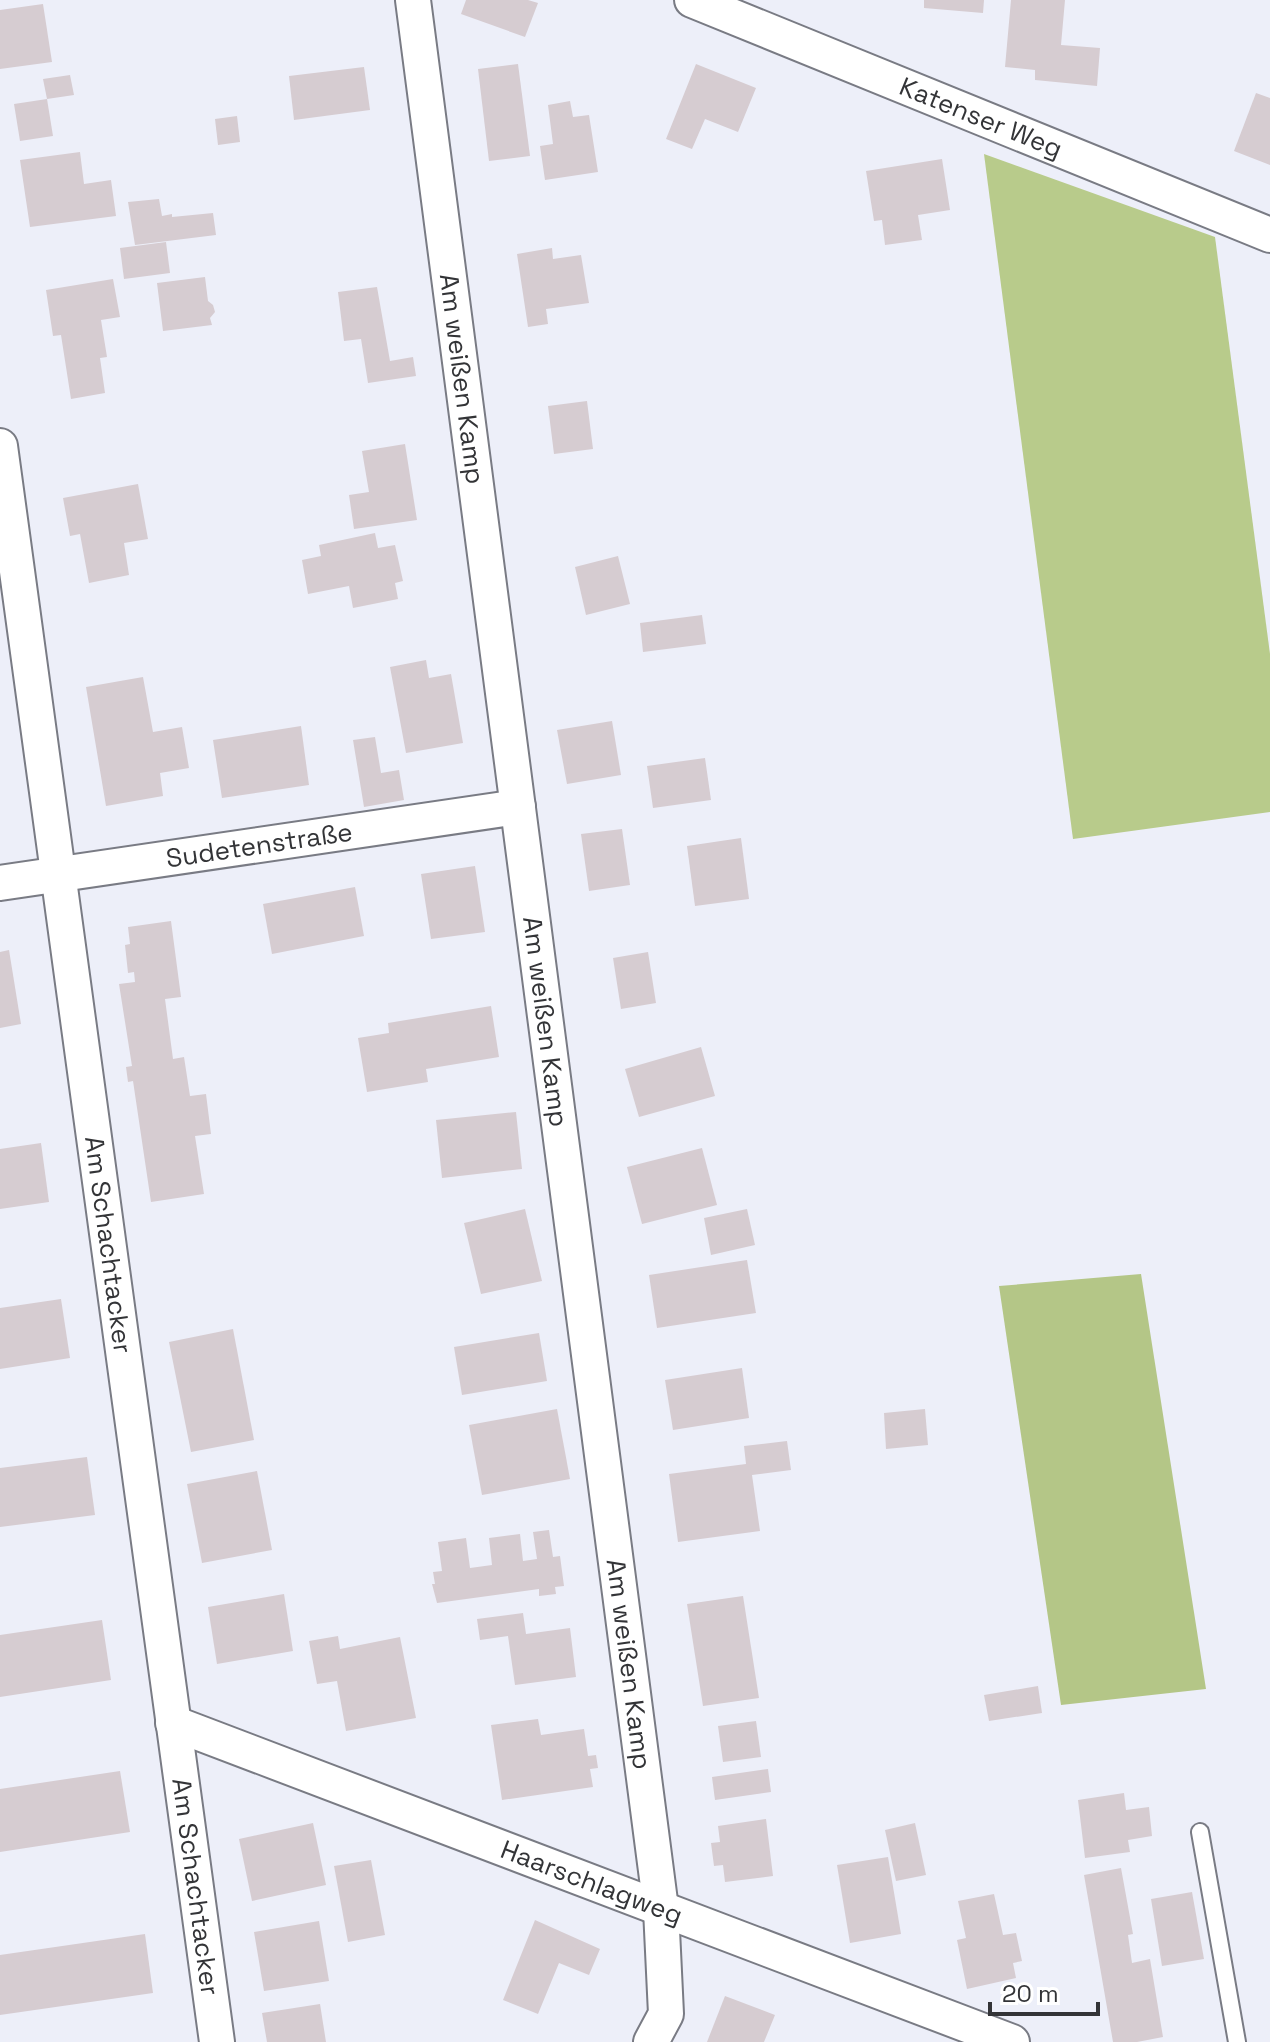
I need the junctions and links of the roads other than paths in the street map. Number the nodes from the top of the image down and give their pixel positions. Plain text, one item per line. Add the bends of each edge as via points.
1 (413, 0) edge
2 (692, 0) edge
3 (1270, 235) edge
4 (0, 446) edge
5 (518, 807) junction
6 (58, 874) junction
7 (0, 883) edge
8 (173, 1723) junction
9 (1200, 1832) dead end
10 (661, 1909) junction
11 (217, 2042) edge
12 (651, 2042) edge
13 (1012, 2042) edge
14 (1237, 2042) edge

1 - 5 street, Am weißen Kamp
2 - 3 street, Katenser Weg
4 - 6 street, Am Schachtacker
5 - 6 street, Sudetenstraße
5 - 10 street, Am weißen Kamp
6 - 7 street, Sudetenstraße
6 - 8 street, Am Schachtacker
8 - 10 street, Haarschlagweg
8 - 11 street, Am Schachtacker
9 - 14 lane
10 - 12 street, Am weißen Kamp via 666,2014
10 - 13 street, Haarschlagweg

